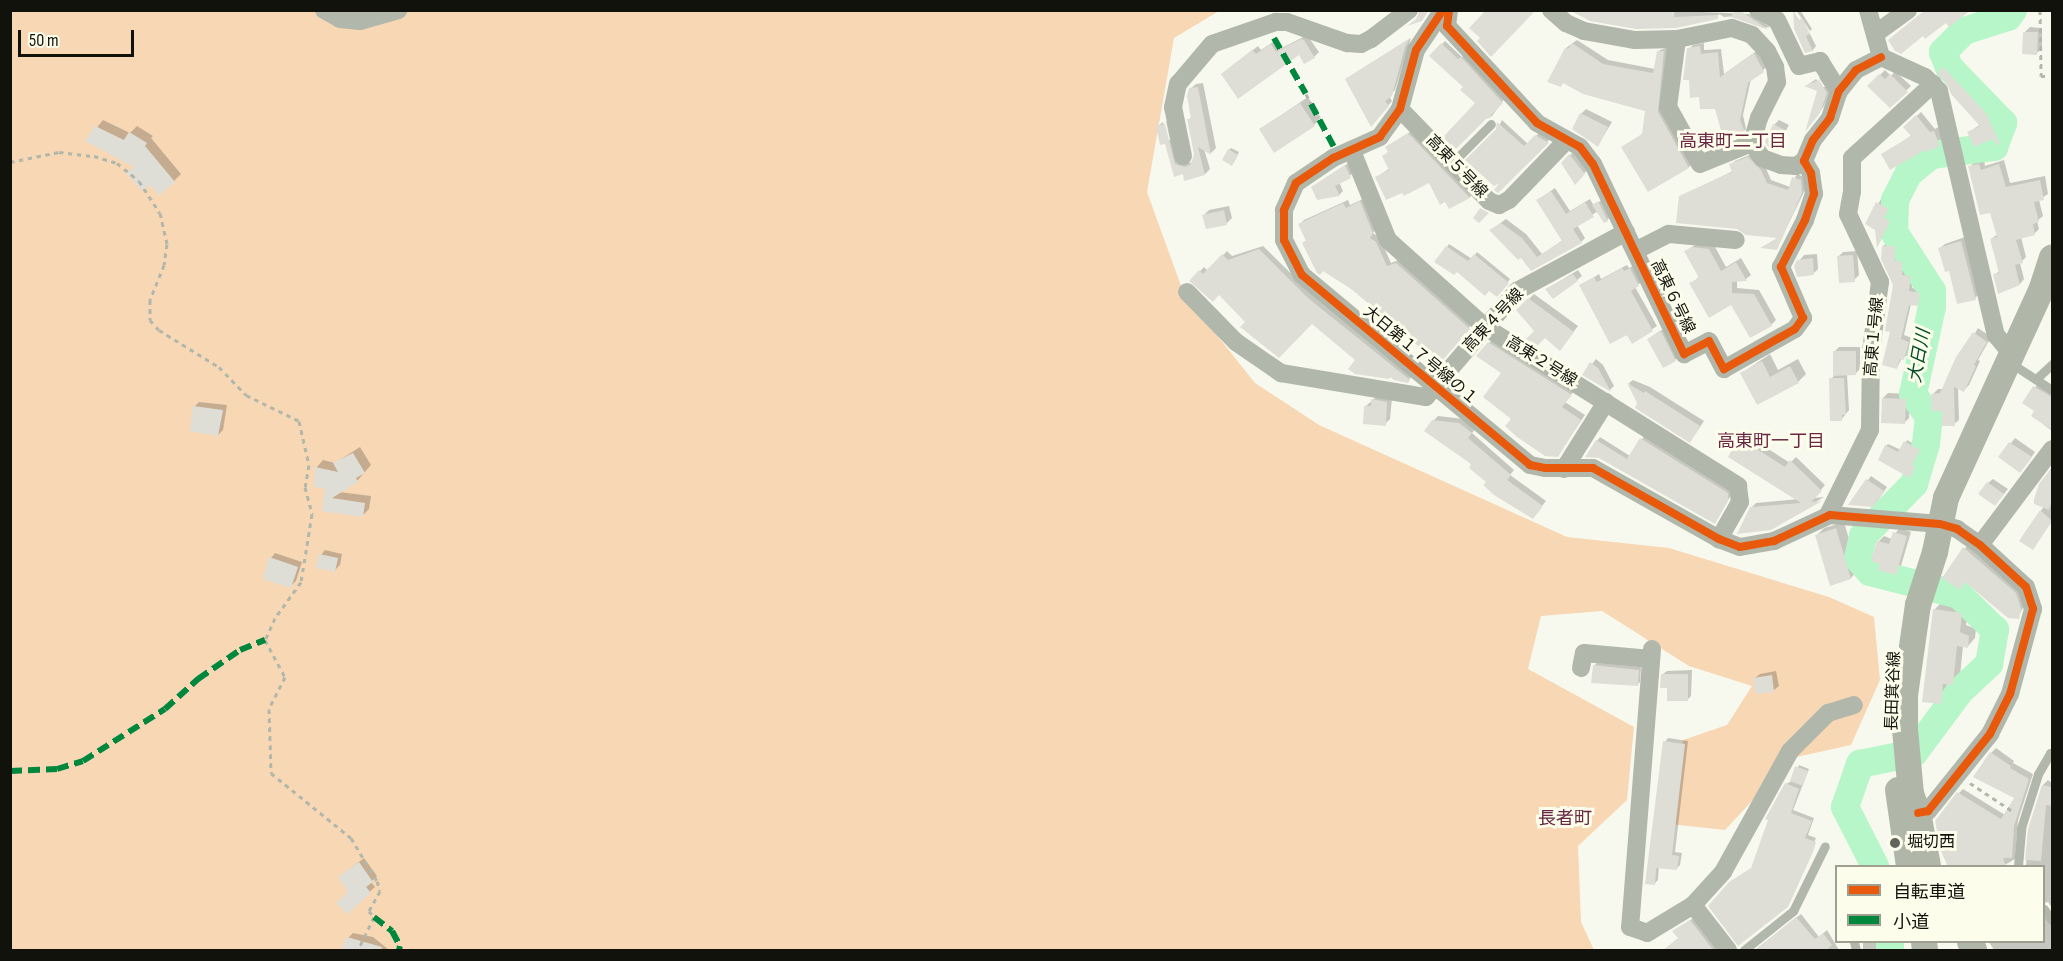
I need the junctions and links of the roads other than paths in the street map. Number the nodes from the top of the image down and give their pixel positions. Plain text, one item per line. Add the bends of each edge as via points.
1 (324, 10) edge
2 (398, 10) edge
3 (1304, 10) edge
4 (1409, 10) edge
5 (1443, 10) edge
6 (1449, 10) edge
7 (1551, 10) edge
8 (1758, 10) edge
9 (1868, 10) edge
10 (1908, 10) edge
11 (1313, 29) junction
12 (1875, 33) junction
13 (1677, 39) junction
14 (1881, 57) junction
15 (1936, 90) junction
16 (1839, 91) junction
17 (1400, 109) junction
18 (1491, 124) dead end
19 (1566, 141) junction
20 (1752, 142) junction
21 (1352, 151) junction
22 (1183, 156) dead end
23 (1804, 161) junction
24 (1452, 163) junction
25 (1626, 232) junction
26 (1736, 240) dead end
27 (1635, 251) junction
28 (2052, 258) edge
29 (1188, 292) dead end
30 (1485, 327) junction
31 (2010, 359) junction
32 (2052, 364) edge
33 (2036, 379) junction
34 (1436, 388) junction
35 (2052, 390) edge
36 (1606, 402) junction
37 (2052, 449) edge
38 (1564, 469) junction
39 (1829, 515) junction
40 (1940, 524) junction
41 (1719, 539) junction
42 (1980, 545) junction
43 (1581, 668) dead end
44 (1854, 705) dead end
45 (2052, 754) edge
46 (1912, 811) junction
47 (1825, 846) dead end
48 (1909, 865) edge
49 (1927, 865) edge
50 (2018, 865) edge
51 (1693, 905) junction
52 (1728, 951) edge
53 (1744, 951) edge

1 - 2 street via 340,19 360,21
3 - 11 street
4 - 11 street via 1361,44 1347,43
5 - 17 street, 大日第１７号線の１ via 1416,50
6 - 19 street, 高東６号線 via 1447,26 1537,123
7 - 13 street via 1584,31 1635,40
8 - 16 street via 1777,20 1799,66 1820,61
9 - 12 street
10 - 12 street
11 - 22 street via 1276,22 1212,44 1178,84 1173,107
12 - 14 street
13 - 20 street via 1668,107 1700,164
13 - 20 street via 1732,28 1752,35 1767,51 1777,82
14 - 15 street via 1925,77
14 - 16 street via 1856,70
15 - 31 street via 1996,335
15 - 39 street, 高東１号線 via 1852,158 1848,213 1880,282 1871,351 1870,430
16 - 23 street via 1830,118 1813,140
17 - 21 street, 大日第１７号線の１ via 1380,137
17 - 24 street, 高東５号線
18 - 24 lane
19 - 24 street, 高東５号線 via 1509,200 1499,205 1489,201
19 - 25 street, 高東６号線 via 1580,147 1593,164
20 - 23 street via 1762,158 1781,165 1796,166
21 - 30 street, 高東２号線 via 1388,240
21 - 34 street, 大日第１７号線の１ via 1315,168 1296,183 1284,210 1284,240 1302,274
23 - 27 street, 高東６号線 via 1811,173 1814,194 1780,267 1803,318 1795,329 1724,369 1709,341 1684,354
25 - 27 street, 高東６号線
25 - 30 street, 高東４号線 via 1517,291
26 - 27 street via 1669,234
28 - 31 street, 長田箕谷線
29 - 34 street via 1236,342 1281,373 1426,397
30 - 34 street, 高東４号線
30 - 36 street, 高東２号線
31 - 33 lane
31 - 40 street, 長田箕谷線 via 1951,488
32 - 33 lane
33 - 35 lane
34 - 38 street, 大日第１７号線の１ via 1530,465
36 - 38 street
36 - 41 street, 高東２号線 via 1738,486 1740,502
37 - 42 street
38 - 41 street, 大日第１７号線の１ via 1593,468
39 - 40 street
39 - 41 street, 大日第１７号線の１ via 1774,542 1740,547
40 - 42 street via 1957,529
40 - 46 street, 長田箕谷線 via 1921,547 1920,572 1891,680
42 - 46 street via 2026,587 2033,609 2010,694 1990,734 1928,811
43 - 51 street via 1584,653 1651,654 1630,927 1647,933
44 - 51 street via 1828,713 1790,751 1723,872
45 - 50 lane via 2038,774 2021,828
46 - 48 street, 長田箕谷線
46 - 49 street, 長田箕谷線
47 - 53 lane via 1793,911
51 - 52 street

